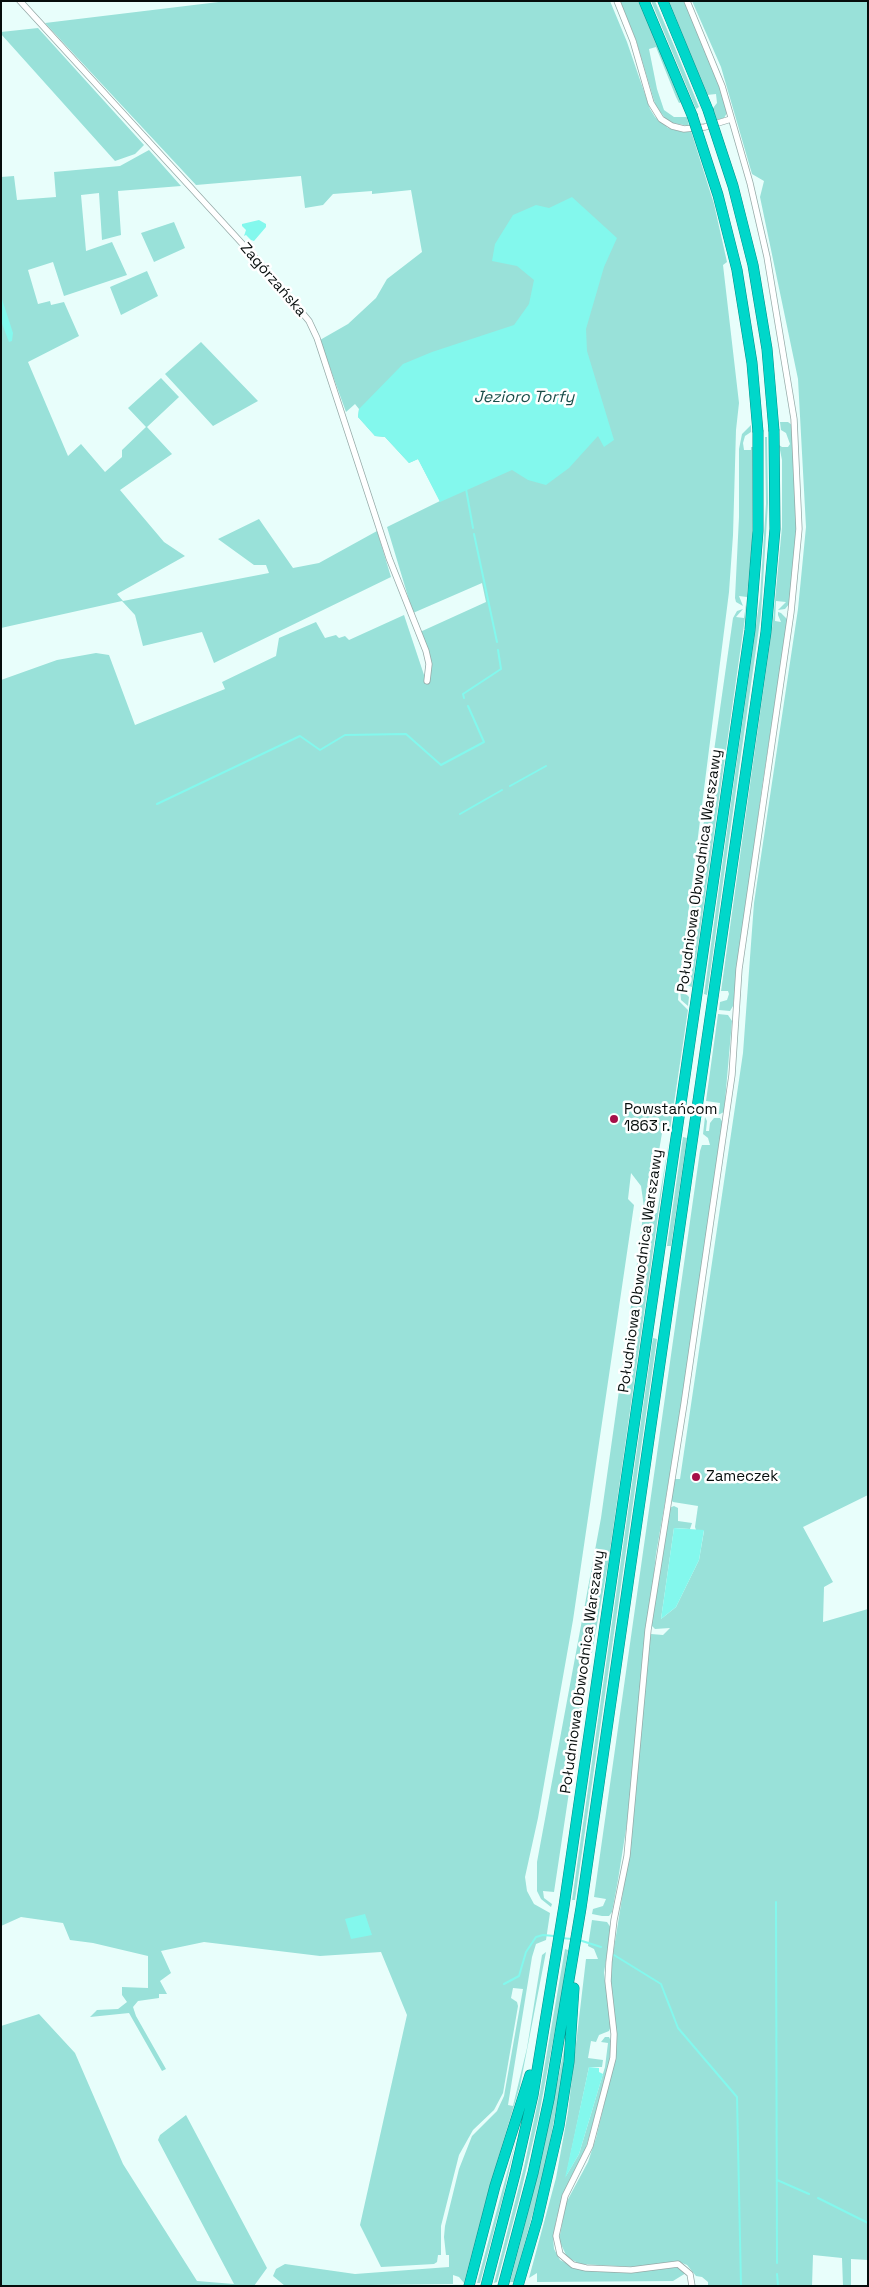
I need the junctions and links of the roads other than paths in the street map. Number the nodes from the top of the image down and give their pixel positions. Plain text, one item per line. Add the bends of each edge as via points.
1 (20, 1) edge
2 (617, 1) edge
3 (644, 1) edge
4 (663, 1) edge
5 (687, 1) edge
6 (731, 119) junction
7 (427, 681) dead end
8 (574, 1957) junction
9 (550, 1999) junction
10 (469, 2286) edge
11 (486, 2286) edge
12 (502, 2286) edge
13 (518, 2286) edge
14 (692, 2286) edge

1 - 7 street, Zagórzańska via 270,274 309,321 389,558 426,651
2 - 6 street via 633,40 651,102 661,119 672,126 689,129
3 - 9 highway, Południowa Obwodnica Warszawy, bridge via 692,115 718,195 735,263 752,363 758,432 759,517 752,613
4 - 8 highway, Południowa Obwodnica Warszawy, bridge via 708,110 733,186 753,265 767,349 774,431 776,517 770,600
5 - 6 street via 713,61
6 - 14 street via 767,257 791,397 799,508 796,570 739,969 732,1075 648,1630 627,1856 609,1962 613,2058 590,2146 563,2201 556,2236 560,2254 573,2265 636,2270 678,2264 690,2274
8 - 12 highway, Południowa Obwodnica Warszawy via 548,2107
8 - 13 highway via 569,2062 537,2221
9 - 10 highway
9 - 11 highway, Południowa Obwodnica Warszawy via 518,2160

